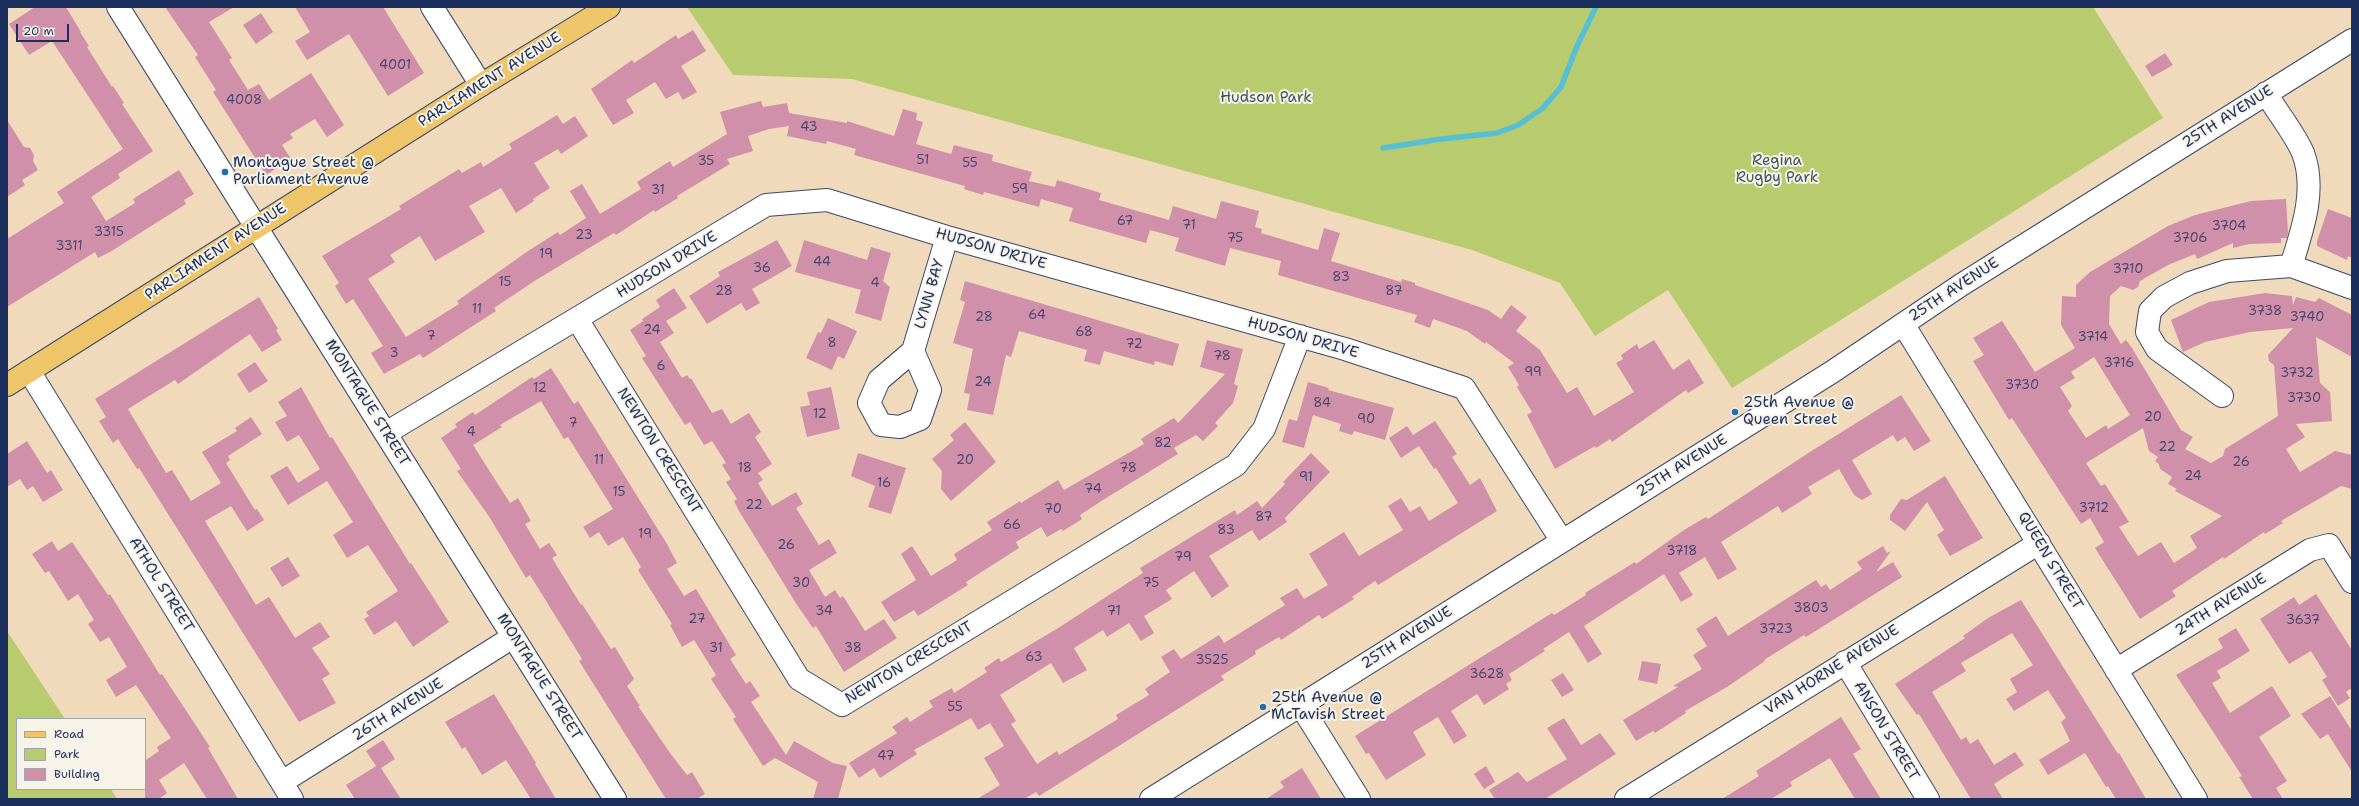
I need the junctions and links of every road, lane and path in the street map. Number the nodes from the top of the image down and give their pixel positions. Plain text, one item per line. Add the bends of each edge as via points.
1 (118, 7) edge
2 (432, 7) edge
3 (609, 7) edge
4 (2352, 40) edge
5 (481, 85) junction
6 (2266, 94) junction
7 (255, 226) junction
8 (947, 237) junction
9 (2291, 266) junction
10 (2352, 288) edge
11 (578, 319) junction
12 (1903, 324) junction
13 (1300, 336) junction
14 (914, 351) dead end
15 (29, 371) junction
16 (7, 385) edge
17 (2222, 396) dead end
18 (386, 433) junction
19 (1562, 541) junction
20 (2039, 543) junction
21 (2352, 582) edge
22 (514, 637) junction
23 (1845, 662) junction
24 (2116, 670) junction
25 (1301, 706) junction
26 (287, 791) edge
27 (615, 799) edge
28 (1151, 799) edge
29 (1359, 799) edge
30 (1626, 799) edge
31 (1928, 799) edge
32 (2196, 799) edge

1 - 7 street, MONTAGUE STREET
2 - 5 street
3 - 5 main road, PARLIAMENT AVENUE
4 - 6 street, 25TH AVENUE
5 - 7 main road, PARLIAMENT AVENUE
6 - 9 street via 2302,152 2309,175 2305,222
6 - 12 street, 25TH AVENUE
7 - 15 main road, PARLIAMENT AVENUE
7 - 18 street, MONTAGUE STREET
8 - 11 street, HUDSON DRIVE via 827,200 766,205
8 - 13 street, HUDSON DRIVE
8 - 14 street, LYNN BAY
9 - 10 street
9 - 17 street via 2227,271 2190,283 2164,297 2150,311 2147,332 2156,349
11 - 13 street, NEWTON CRESCENT via 799,679 842,705 1236,465 1264,429
11 - 18 street, HUDSON DRIVE
12 - 19 street, 25TH AVENUE via 1832,372
12 - 20 street, QUEEN STREET
13 - 19 street, HUDSON DRIVE via 1464,388
15 - 16 main road, PARLIAMENT AVENUE
15 - 26 street, ATHOL STREET
18 - 22 street, MONTAGUE STREET
19 - 25 street, 25TH AVENUE
20 - 23 street, VAN HORNE AVENUE
20 - 24 street, QUEEN STREET
21 - 24 street, 24TH AVENUE via 2329,545 2310,550
22 - 26 street, 26TH AVENUE
22 - 27 street, MONTAGUE STREET
23 - 30 street, VAN HORNE AVENUE
23 - 31 street, ANSON STREET
24 - 32 street, QUEEN STREET
25 - 28 street, 25TH AVENUE
25 - 29 street

